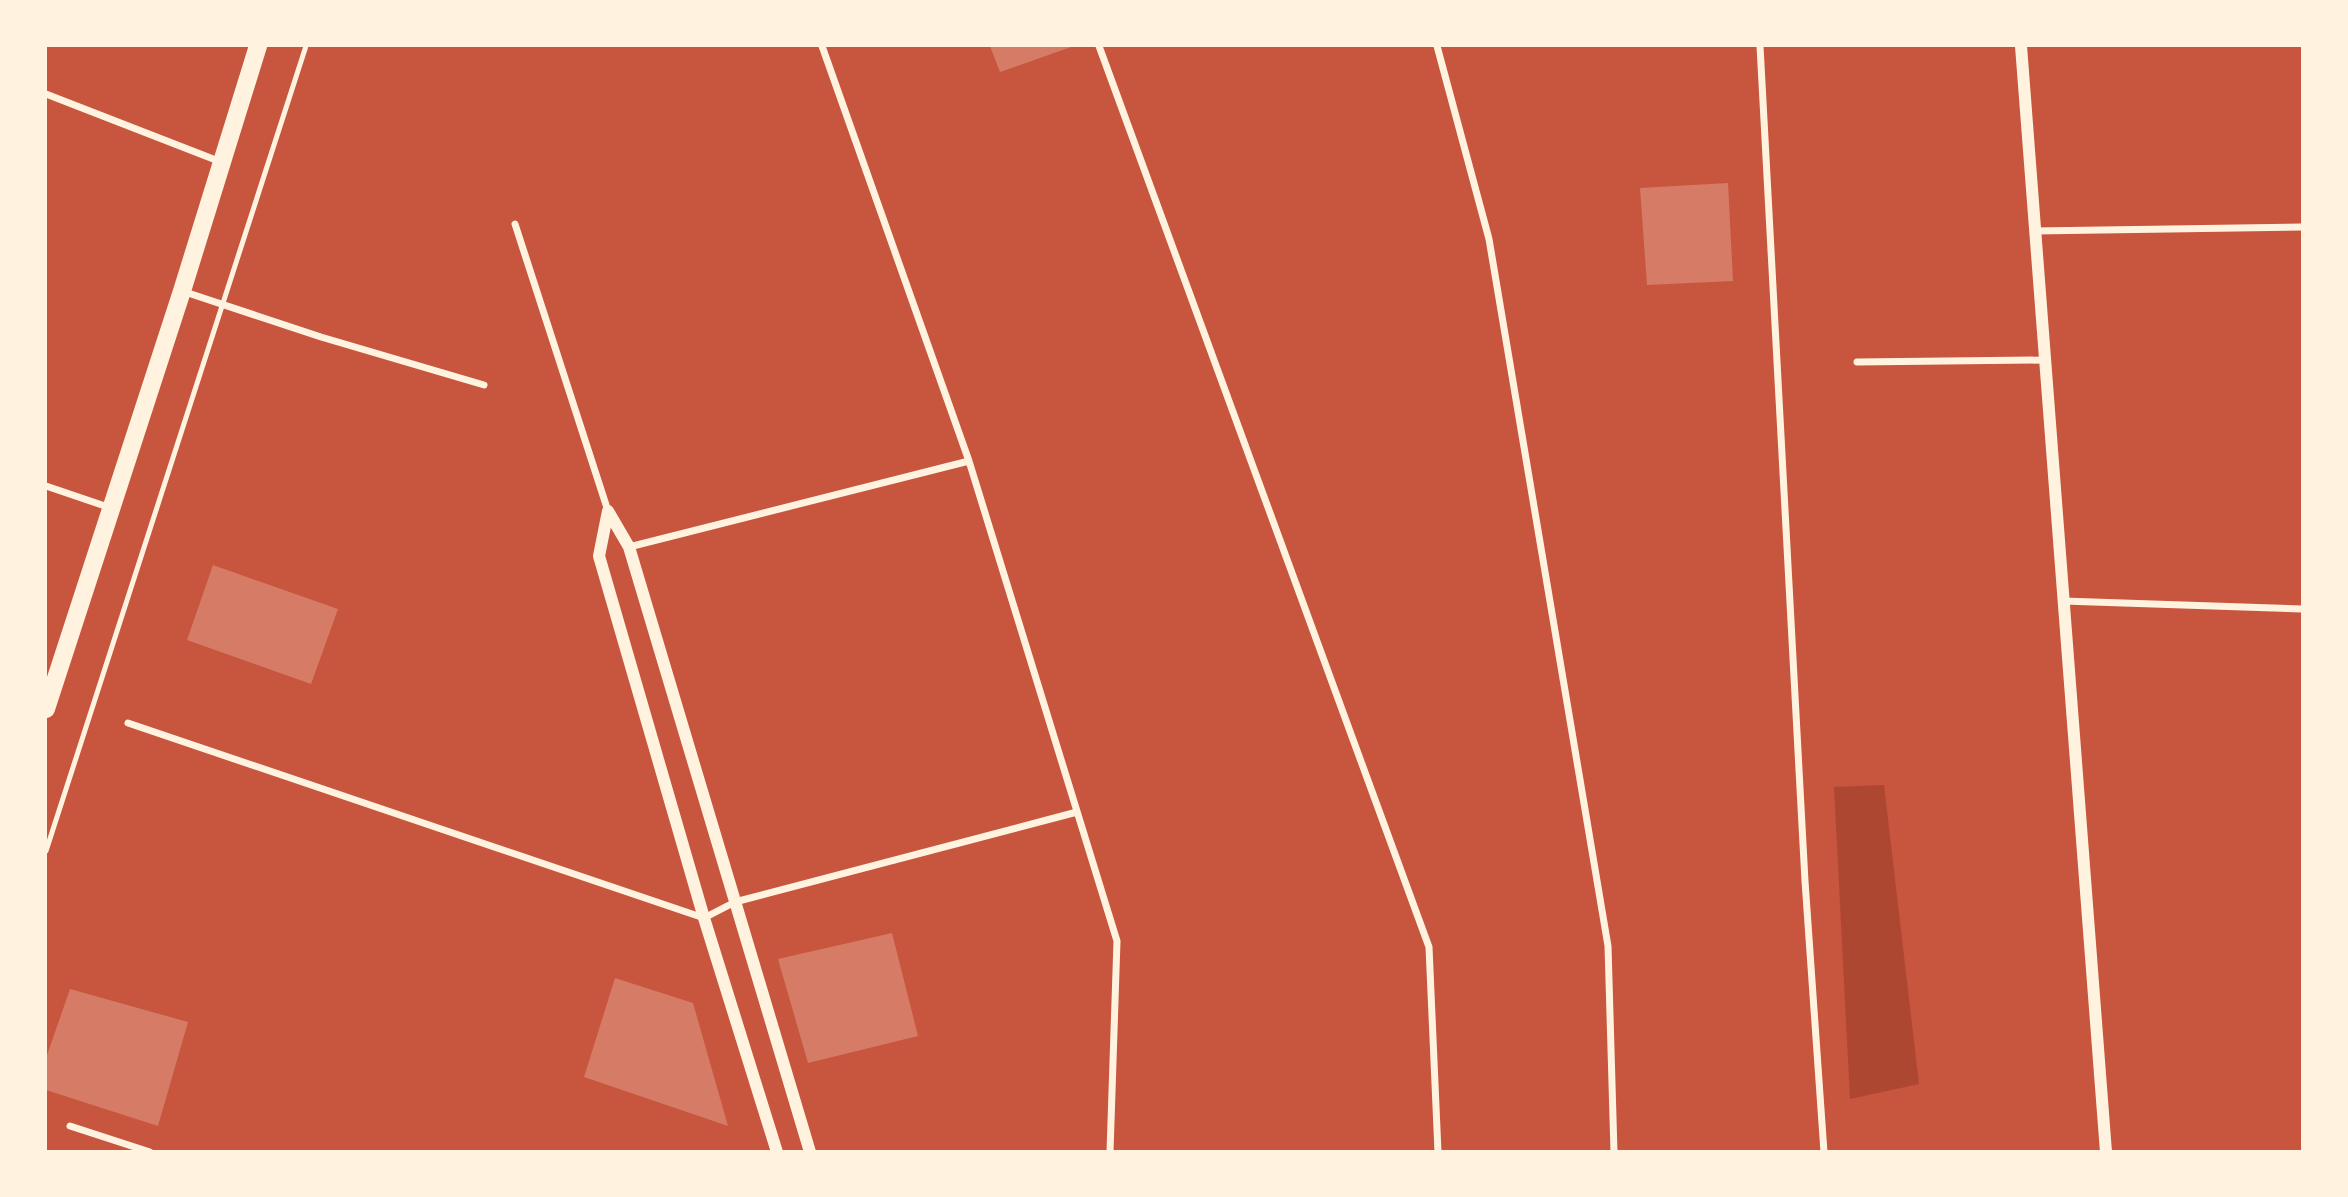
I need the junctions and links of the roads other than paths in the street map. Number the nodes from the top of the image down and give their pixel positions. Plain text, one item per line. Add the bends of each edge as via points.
1 (258, 46) edge
2 (306, 46) edge
3 (822, 46) edge
4 (1098, 46) edge
5 (1437, 46) edge
6 (1760, 46) edge
7 (2021, 46) edge
8 (46, 94) edge
9 (221, 162) junction
10 (515, 224) dead end
11 (2302, 227) edge
12 (2034, 231) junction
13 (181, 291) junction
14 (224, 303) junction
15 (2044, 360) junction
16 (1857, 362) dead end
17 (484, 386) dead end
18 (969, 461) junction
19 (46, 486) edge
20 (112, 508) junction
21 (608, 511) junction
22 (629, 547) junction
23 (2062, 601) junction
24 (2302, 609) edge
25 (46, 709) edge
26 (128, 723) dead end
27 (1077, 812) junction
28 (46, 851) edge
29 (735, 902) junction
30 (704, 918) junction
31 (70, 1126) dead end
32 (150, 1152) edge
33 (777, 1152) edge
34 (810, 1152) edge
35 (1110, 1152) edge
36 (1438, 1152) edge
37 (1614, 1152) edge
38 (1824, 1152) edge
39 (2106, 1152) edge

1 - 9 main road
2 - 14 lane
3 - 18 street
4 - 36 street via 1429,947
5 - 37 street via 1489,239 1608,946
6 - 38 street
7 - 12 street
8 - 9 street
9 - 13 main road
10 - 21 street
11 - 12 street
12 - 15 street
13 - 14 street
13 - 20 main road
14 - 17 street
14 - 28 lane
15 - 16 street
15 - 23 street
18 - 22 street
18 - 27 street
19 - 20 street
20 - 25 main road
21 - 22 street
21 - 30 street via 599,556
22 - 29 street
23 - 24 street
23 - 39 street
26 - 30 street
27 - 29 street
27 - 35 street via 1117,941
29 - 30 street
29 - 34 street
30 - 33 street
31 - 32 street

